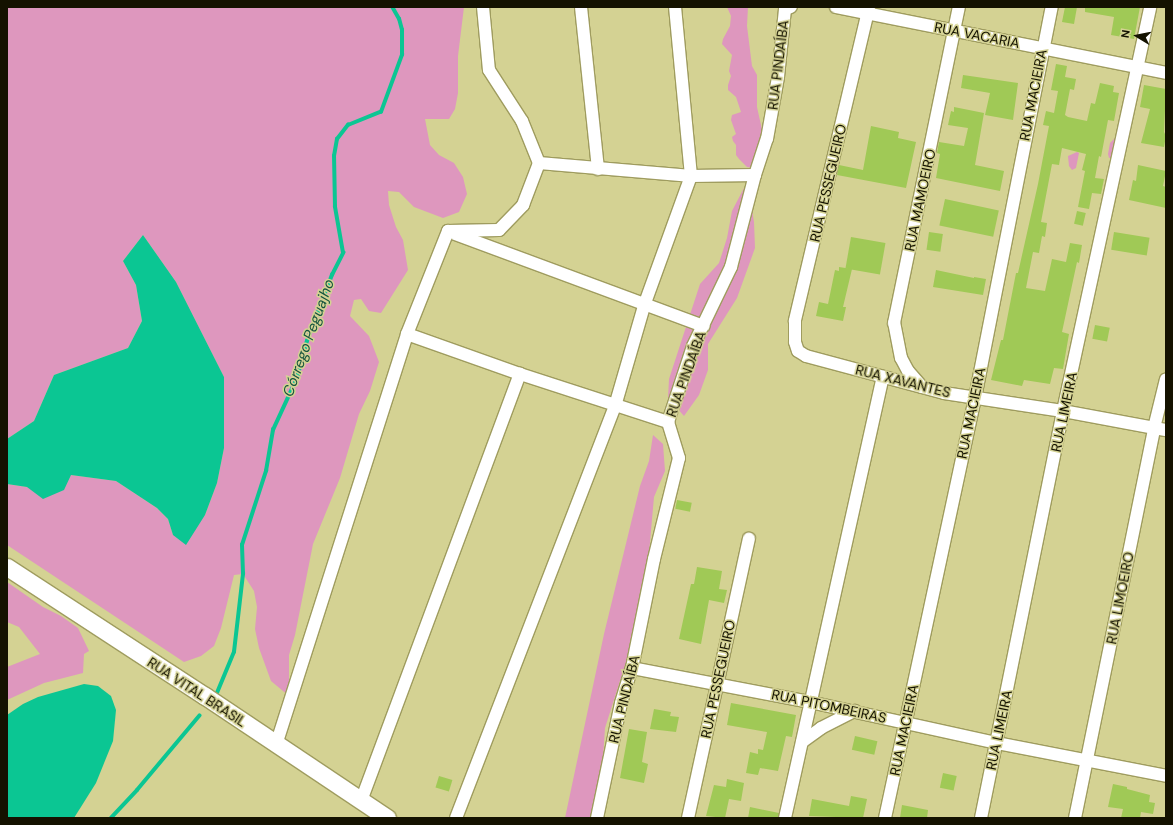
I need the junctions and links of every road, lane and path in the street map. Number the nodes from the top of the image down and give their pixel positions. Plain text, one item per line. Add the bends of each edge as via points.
1 (483, 7) edge
2 (581, 7) edge
3 (675, 7) edge
4 (791, 7) edge
5 (836, 7) edge
6 (959, 7) edge
7 (1052, 7) edge
8 (1150, 7) edge
9 (868, 10) edge
10 (954, 30) junction
11 (1042, 48) junction
12 (1138, 67) junction
13 (1166, 73) edge
14 (539, 163) junction
15 (598, 168) junction
16 (755, 175) junction
17 (691, 176) junction
18 (448, 231) junction
19 (646, 303) junction
20 (704, 326) junction
21 (407, 334) junction
22 (806, 356) joint
23 (520, 374) junction
24 (883, 377) junction
25 (1166, 379) edge
26 (922, 387) junction
27 (975, 398) junction
28 (615, 406) junction
29 (1063, 411) junction
30 (668, 422) junction
31 (1160, 429) edge
32 (749, 539) dead end
33 (7, 567) edge
34 (632, 668) junction
35 (717, 683) junction
36 (810, 702) junction
37 (855, 712) junction
38 (906, 722) junction
39 (802, 742) junction
40 (997, 743) junction
41 (276, 745) junction
42 (1088, 760) junction
43 (1166, 776) edge
44 (361, 801) junction
45 (387, 818) edge
46 (456, 818) edge
47 (597, 818) edge
48 (688, 818) edge
49 (785, 818) edge
50 (885, 818) edge
51 (981, 818) edge
52 (1075, 818) edge

1 - 14 street via 489,70 522,121
2 - 15 street
3 - 17 street
4 - 16 street, RUA PINDAÍBA via 785,10 778,77 767,139
5 - 9 street, RUA VACARIA
6 - 10 street, RUA MAMOEIRO
7 - 11 street, RUA MACIEIRA
8 - 12 street, RUA LIMEIRA
9 - 10 street, RUA VACARIA
9 - 22 street, RUA PESSEGUEIRO via 795,321 795,342 798,350
10 - 11 street, RUA VACARIA
10 - 26 street, RUA MAMOEIRO via 894,323 901,358
11 - 12 street, RUA VACARIA
11 - 27 street, RUA MACIEIRA
12 - 13 street, RUA VACARIA
12 - 29 street, RUA LIMEIRA
14 - 15 street
14 - 18 street via 523,205 499,230
15 - 17 street
16 - 17 street
16 - 20 street, RUA PINDAÍBA via 731,267
17 - 19 street
18 - 19 street
18 - 21 street
19 - 20 street
19 - 28 street
20 - 30 street, RUA PINDAÍBA via 693,346
21 - 23 street
21 - 41 street
22 - 24 street, RUA XAVANTES
23 - 28 street
23 - 44 street
24 - 26 street, RUA XAVANTES
24 - 36 street
25 - 31 street, RUA LIMOEIRO
26 - 27 street, RUA XAVANTES
27 - 29 street, RUA XAVANTES
27 - 38 street, RUA MACIEIRA
28 - 30 street
28 - 46 street
29 - 31 street, RUA XAVANTES
29 - 40 street, RUA LIMEIRA
30 - 34 street, RUA PINDAÍBA via 679,458 654,558
31 - 42 street, RUA LIMOEIRO
32 - 35 street, RUA PESSEGUEIRO
33 - 41 main road, RUA VITAL BRASIL
34 - 35 street, RUA PITOMBEIRAS
34 - 47 street, RUA PINDAÍBA via 621,703
35 - 36 street, RUA PITOMBEIRAS
35 - 48 street, RUA PESSEGUEIRO
36 - 37 street, RUA PITOMBEIRAS
36 - 39 street
37 - 38 street, RUA PITOMBEIRAS
37 - 39 street via 821,728
38 - 40 street, RUA PITOMBEIRAS
38 - 50 street, RUA MACIEIRA
39 - 49 street
40 - 42 street, RUA PITOMBEIRAS
40 - 51 street, RUA LIMEIRA
41 - 44 main road, RUA VITAL BRASIL
42 - 43 street, RUA PITOMBEIRAS
42 - 52 street, RUA LIMOEIRO
44 - 45 main road, RUA VITAL BRASIL

